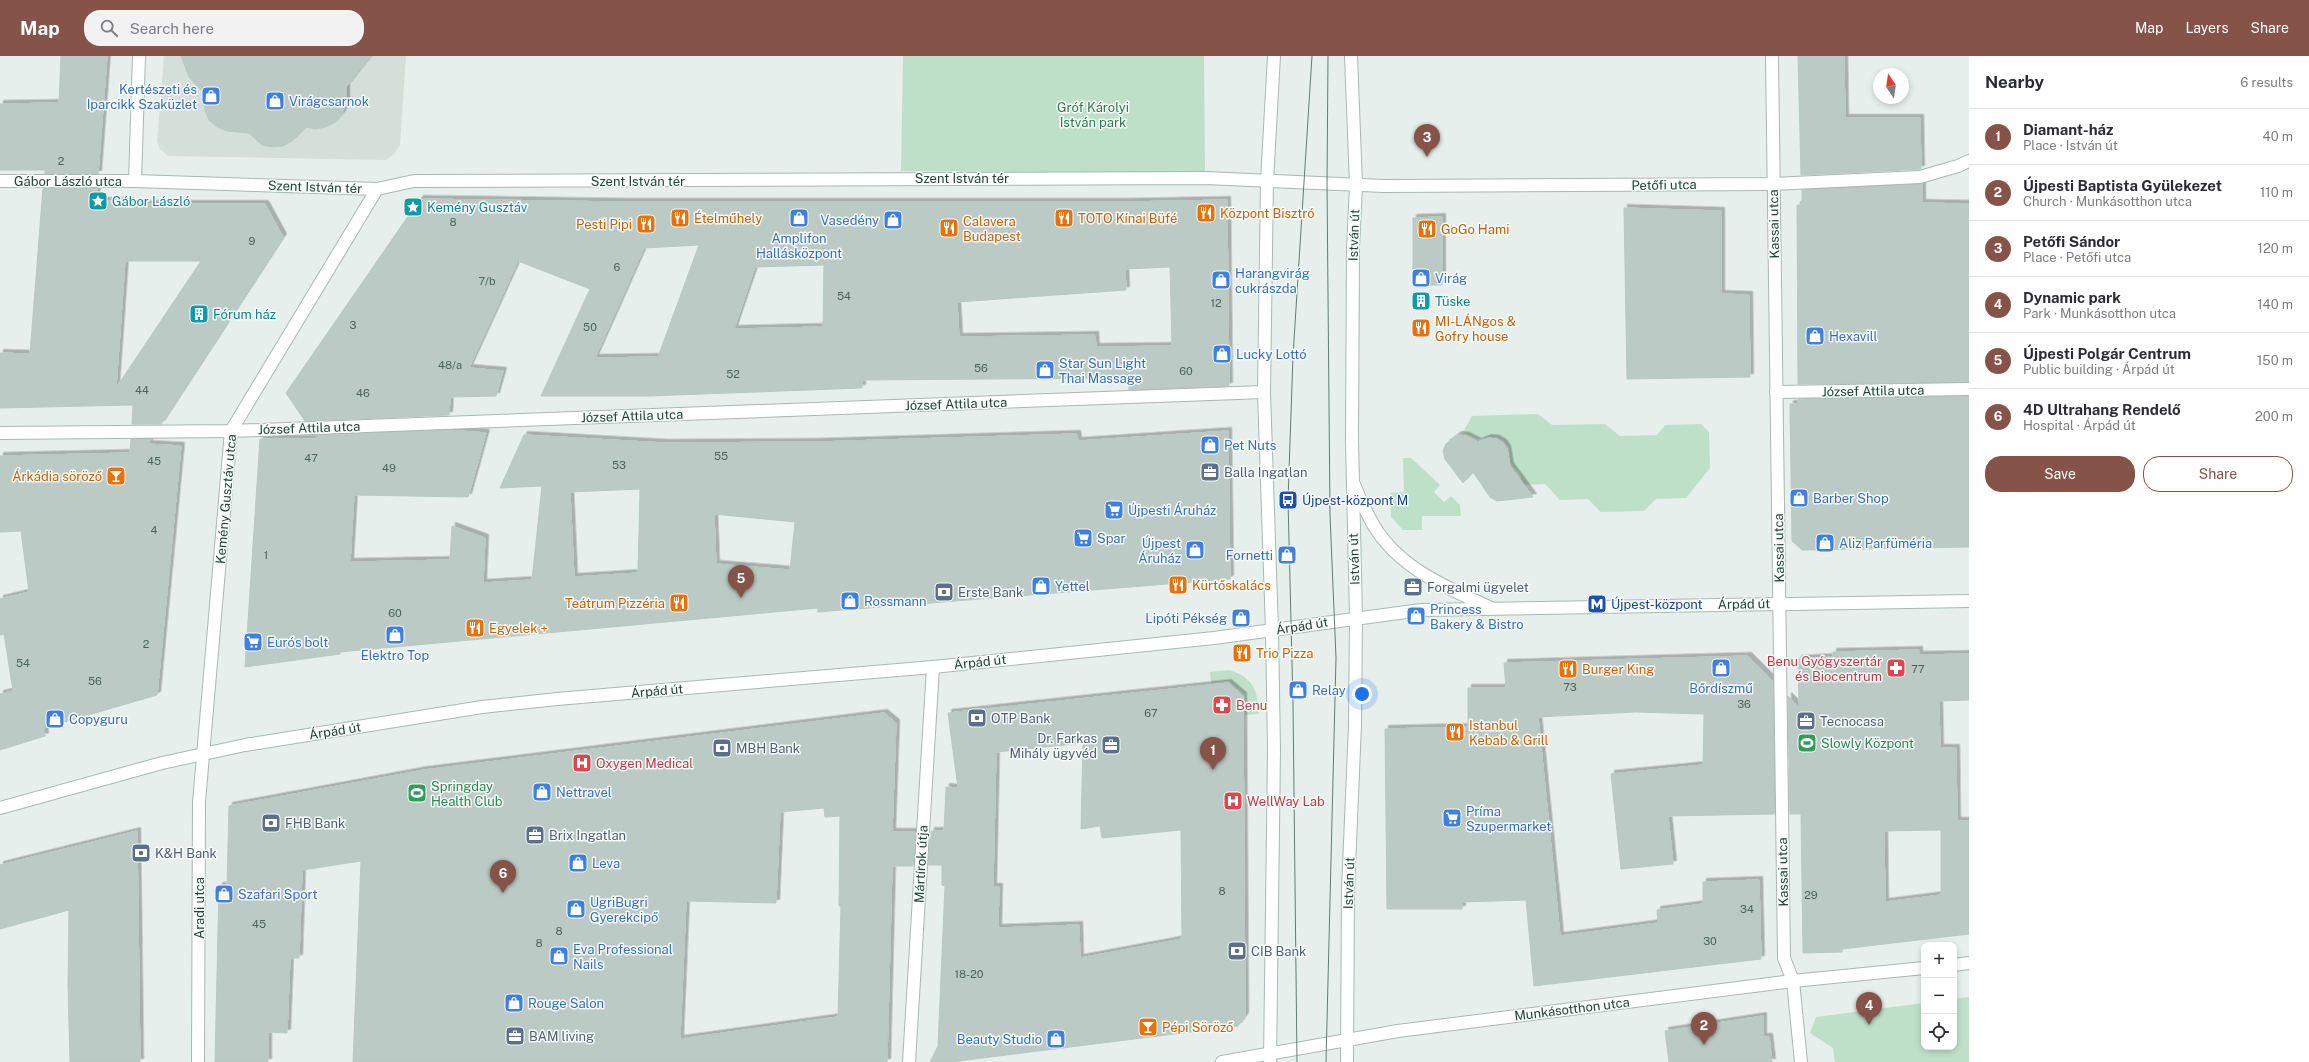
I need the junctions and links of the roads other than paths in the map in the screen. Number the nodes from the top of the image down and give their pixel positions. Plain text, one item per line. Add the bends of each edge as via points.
1 (139, 56) edge
2 (1274, 56) edge
3 (1352, 56) edge
4 (1772, 56) edge
5 (1969, 161) edge
6 (0, 181) edge
7 (135, 181) junction
8 (1267, 181) junction
9 (1773, 184) junction
10 (1356, 185) junction
11 (377, 189) junction
12 (1969, 389) edge
13 (1264, 392) junction
14 (1776, 392) junction
15 (230, 431) junction
16 (0, 433) edge
17 (1352, 480) junction
18 (1969, 601) edge
19 (1780, 603) junction
20 (1491, 608) junction
21 (1356, 618) junction
22 (1272, 631) junction
23 (932, 667) junction
24 (203, 754) junction
25 (0, 808) edge
26 (1969, 963) edge
27 (1957, 965) edge
28 (1921, 968) edge
29 (1793, 982) junction
30 (1348, 1040) junction
31 (1270, 1058) edge
32 (198, 1062) edge
33 (910, 1062) edge
34 (1222, 1062) edge
35 (1347, 1062) edge
36 (1802, 1062) edge

1 - 7 street
2 - 8 street
3 - 10 street, István út
4 - 9 street, Kassai utca
5 - 9 street, Petőfi utca via 1920,177
6 - 7 street, Gábor László utca
7 - 11 street, Szent István tér
8 - 10 street, Szent István tér
8 - 11 street, Szent István tér via 1206,178 414,180
8 - 13 street
9 - 10 street, Petőfi utca
9 - 14 street, Kassai utca
10 - 17 street, István út via 1353,234
11 - 15 street, Kemény Gusztáv utca
12 - 14 street, József Attila utca
13 - 15 street, József Attila utca
13 - 22 street
14 - 19 street, Kassai utca
15 - 16 street, József Attila utca
15 - 24 street, Kemény Gusztáv utca
17 - 20 street via 1374,527 1405,561 1442,586
17 - 21 street, István út
18 - 19 street, Árpád út
19 - 20 street, Árpád út
19 - 29 street, Kassai utca via 1784,958
20 - 21 street, Árpád út via 1421,610
21 - 22 street, Árpád út
21 - 30 street, István út via 1355,725 1348,890
22 - 23 street, Árpád út
22 - 31 street via 1274,750
23 - 24 street, Árpád út via 482,707
23 - 33 street, Mártírok útja
24 - 25 street, Árpád út via 162,762
24 - 32 street, Aradi utca via 199,802
26 - 27 street
28 - 29 street, Munkásotthon utca
29 - 30 street, Munkásotthon utca via 1398,1031
29 - 36 street, Kassai utca
30 - 31 street, Munkásotthon utca
30 - 35 street, István út
31 - 34 street, Munkásotthon utca

